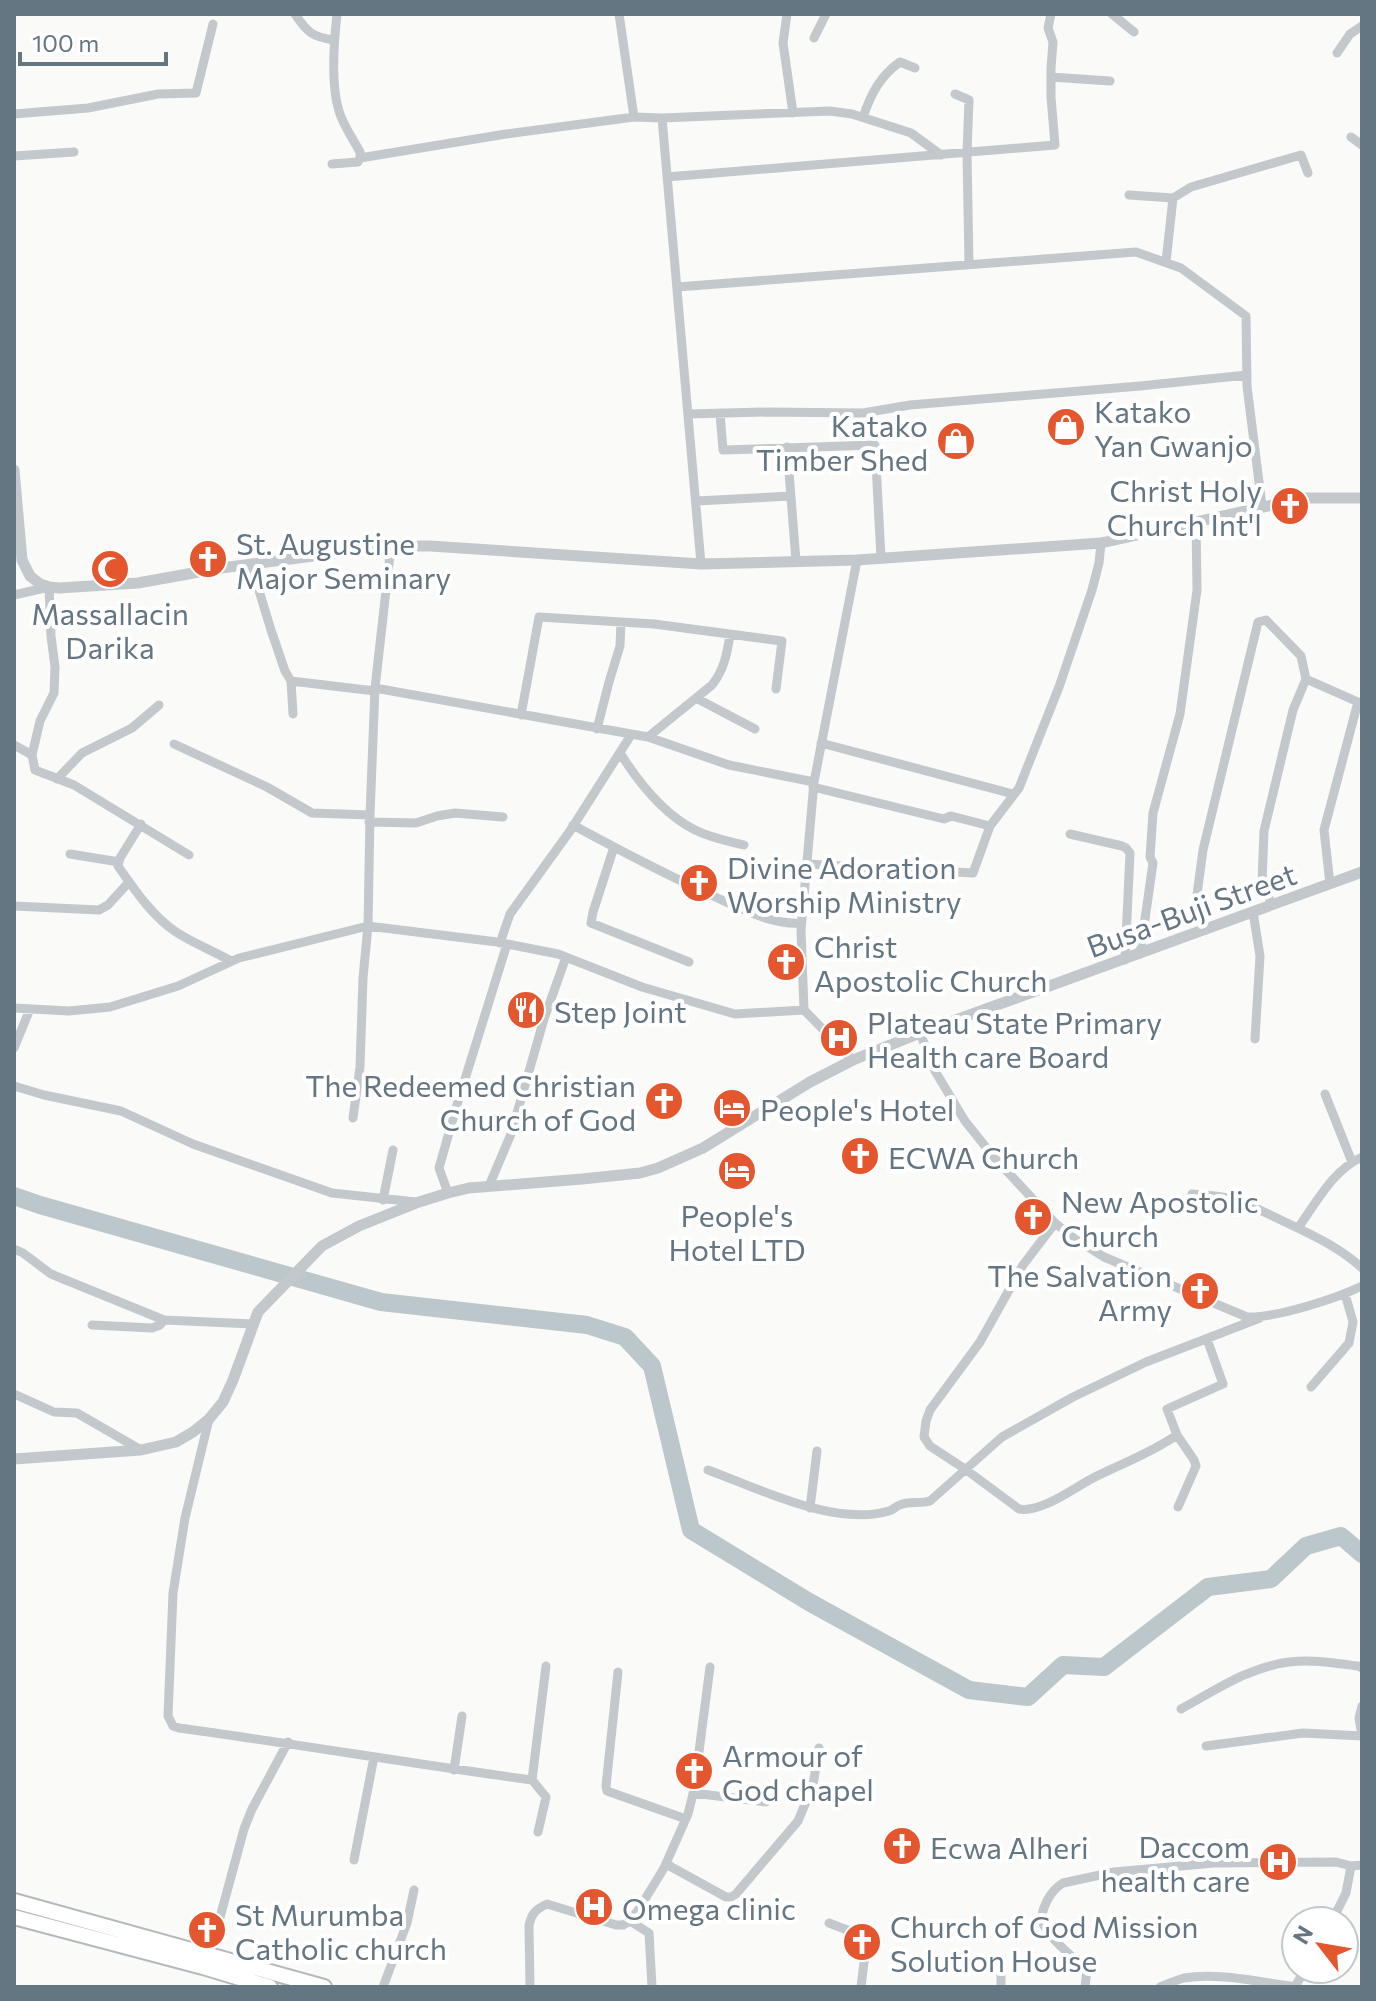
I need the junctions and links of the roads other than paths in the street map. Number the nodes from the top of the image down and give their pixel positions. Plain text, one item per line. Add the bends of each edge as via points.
1 (295, 14) edge
2 (337, 14) edge
3 (619, 14) edge
4 (787, 14) edge
5 (826, 14) edge
6 (1051, 14) edge
7 (1112, 14) edge
8 (213, 24) dead end
9 (1362, 26) edge
10 (1134, 32) dead end
11 (814, 38) dead end
12 (334, 40) junction
13 (1337, 53) dead end
14 (915, 68) dead end
15 (1051, 77) junction
16 (1110, 81) dead end
17 (955, 94) dead end
18 (793, 113) junction
19 (14, 114) edge
20 (634, 117) junction
21 (863, 117) junction
22 (662, 118) junction
23 (1351, 137) dead end
24 (1362, 145) edge
25 (74, 152) dead end
26 (967, 153) junction
27 (941, 155) junction
28 (14, 156) edge
29 (360, 158) junction
30 (332, 164) dead end
31 (1308, 173) dead end
32 (667, 177) junction
33 (1129, 195) dead end
34 (1173, 198) junction
35 (1166, 262) junction
36 (969, 264) junction
37 (677, 287) junction
38 (1247, 375) junction
39 (720, 413) junction
40 (688, 414) junction
41 (787, 447) junction
42 (14, 470) edge
43 (791, 496) junction
44 (1362, 498) edge
45 (696, 501) junction
46 (15, 503) edge
47 (1262, 506) junction
48 (1196, 521) junction
49 (1101, 543) junction
50 (391, 546) junction
51 (881, 558) junction
52 (857, 560) junction
53 (796, 561) junction
54 (251, 564) junction
55 (701, 564) junction
56 (49, 587) junction
57 (14, 595) edge
58 (621, 622) junction
59 (730, 635) junction
60 (1306, 679) junction
61 (291, 681) junction
62 (375, 689) junction
63 (776, 689) dead end
64 (696, 698) junction
65 (159, 705) dead end
66 (293, 714) dead end
67 (521, 715) junction
68 (597, 729) junction
69 (755, 729) dead end
70 (631, 735) junction
71 (648, 737) junction
72 (821, 743) junction
73 (174, 744) dead end
74 (14, 745) edge
75 (620, 753) junction
76 (32, 755) junction
77 (57, 779) junction
78 (814, 785) junction
79 (1013, 794) junction
80 (503, 817) dead end
81 (370, 819) junction
82 (141, 824) junction
83 (573, 825) junction
84 (990, 826) junction
85 (1070, 834) dead end
86 (744, 845) dead end
87 (614, 847) junction
88 (70, 854) dead end
89 (189, 855) dead end
90 (119, 862) junction
91 (807, 864) junction
92 (1362, 872) edge
93 (129, 882) junction
94 (1330, 884) junction
95 (1272, 905) junction
96 (14, 906) edge
97 (1253, 912) junction
98 (801, 923) junction
99 (368, 926) junction
100 (1206, 930) junction
101 (504, 943) junction
102 (1140, 954) junction
103 (566, 957) junction
104 (1125, 960) junction
105 (231, 961) junction
106 (689, 962) dead end
107 (14, 1008) edge
108 (30, 1009) junction
109 (804, 1010) junction
110 (920, 1033) junction
111 (1255, 1039) dead end
112 (14, 1048) edge
113 (853, 1060) junction
114 (14, 1086) edge
115 (1325, 1094) dead end
116 (353, 1118) dead end
117 (393, 1150) dead end
118 (1362, 1157) edge
119 (1352, 1162) junction
120 (489, 1186) junction
121 (448, 1193) junction
122 (1192, 1194) dead end
123 (383, 1200) junction
124 (419, 1202) junction
125 (1055, 1223) junction
126 (1298, 1228) junction
127 (14, 1249) edge
128 (1362, 1268) edge
129 (1362, 1286) edge
130 (1345, 1294) junction
131 (1260, 1318) junction
132 (164, 1320) junction
133 (253, 1324) junction
134 (92, 1325) dead end
135 (1207, 1339) junction
136 (1311, 1387) dead end
137 (14, 1394) edge
138 (209, 1419) junction
139 (1177, 1435) junction
140 (141, 1450) junction
141 (817, 1451) dead end
142 (14, 1459) edge
143 (965, 1469) junction
144 (708, 1470) dead end
145 (1178, 1507) dead end
146 (810, 1508) junction
147 (546, 1666) dead end
148 (710, 1667) dead end
149 (1362, 1668) edge
150 (618, 1672) dead end
151 (1362, 1706) edge
152 (1181, 1709) dead end
153 (462, 1716) dead end
154 (288, 1742) junction
155 (1206, 1746) dead end
156 (819, 1748) dead end
157 (374, 1757) junction
158 (454, 1770) junction
159 (532, 1780) junction
160 (693, 1793) junction
161 (766, 1802) dead end
162 (686, 1819) junction
163 (538, 1832) dead end
164 (354, 1860) dead end
165 (666, 1864) junction
166 (1357, 1866) edge
167 (414, 1890) dead end
168 (14, 1901) edge
169 (1340, 1905) edge
170 (14, 1917) edge
171 (630, 1921) junction
172 (829, 1923) dead end
173 (210, 1954) junction
174 (1001, 1968) dead end
175 (270, 1987) edge
176 (324, 1987) edge
177 (383, 1987) edge
178 (530, 1987) edge
179 (652, 1987) edge
180 (861, 1987) edge
181 (1001, 1987) edge
182 (1085, 1987) edge
183 (1160, 1987) edge
184 (1296, 1987) edge

1 - 12 street via 307,31
2 - 12 street
3 - 20 street
4 - 18 street via 783,43
5 - 11 street
6 - 15 street
7 - 10 street
8 - 19 street via 196,93
9 - 13 street
12 - 29 street via 337,102
14 - 21 street via 900,62 888,70
15 - 16 street
15 - 26 street via 1055,145
17 - 26 street via 969,100
18 - 21 street via 830,111
18 - 22 street
20 - 22 street
20 - 29 street
21 - 27 street via 911,133
22 - 32 street
23 - 24 street
25 - 28 street
26 - 27 street
26 - 36 street
27 - 32 street
29 - 30 street
31 - 34 street via 1301,155 1191,187
32 - 37 street
33 - 34 street
34 - 35 street
35 - 36 street via 1136,252
35 - 38 street via 1246,316
36 - 37 street
37 - 40 street
38 - 39 street via 863,413
38 - 47 street
39 - 40 street
39 - 41 street via 723,450
40 - 45 street
41 - 43 street
41 - 51 street via 875,445
42 - 46 street
43 - 45 street
43 - 53 street
44 - 47 street via 1304,498
45 - 55 street
46 - 56 street via 22,560 30,576
47 - 48 street
48 - 49 street
48 - 102 street via 1197,590 1180,714 1153,813 1153,863
49 - 51 street
49 - 79 street via 1092,590 1059,687
50 - 54 street
50 - 55 street
50 - 62 street
51 - 52 street
52 - 53 street
52 - 72 street
53 - 55 street
54 - 56 street via 138,583
54 - 61 street
56 - 57 street
56 - 76 street via 54,693
58 - 59 street
58 - 67 street via 539,617
58 - 68 street via 620,646
59 - 63 street via 782,641
59 - 64 street via 720,675
60 - 94 street via 1358,702 1324,830
60 - 95 street via 1293,710 1264,831 1262,882
60 - 100 street via 1301,656 1266,620 1258,622 1203,850 1196,902
61 - 62 street
61 - 66 street
62 - 67 street
62 - 81 street
64 - 69 street
64 - 71 street
65 - 77 street via 132,728 82,753
67 - 68 street
68 - 70 street
70 - 71 street
70 - 75 street
71 - 78 street via 729,765
72 - 78 street
72 - 79 street
73 - 81 street via 312,813
74 - 76 street
75 - 83 street
75 - 86 street via 640,784 677,818 695,830
76 - 77 street via 35,770
77 - 82 street
78 - 84 street
78 - 91 street
79 - 84 street
80 - 81 street via 455,813 416,823
81 - 99 street
82 - 89 street
82 - 90 street
83 - 87 street
83 - 101 street via 510,914
84 - 91 street via 973,873
85 - 104 street via 1122,846 1130,853
87 - 98 street via 761,916
87 - 106 street via 591,923
88 - 90 street
90 - 93 street
91 - 98 street
92 - 94 street, Busa-Buji Street
93 - 96 street via 99,910
93 - 105 street via 161,920
94 - 95 street, Busa-Buji Street
95 - 97 street, Busa-Buji Street
97 - 100 street, Busa-Buji Street
97 - 111 street via 1260,956
98 - 109 street
99 - 101 street
99 - 105 street
99 - 116 street
100 - 102 street, Busa-Buji Street
101 - 103 street
101 - 121 street via 439,1168
102 - 104 street, Busa-Buji Street
103 - 109 street via 642,987 735,1014
103 - 120 street via 511,1134
104 - 110 street, Busa-Buji Street
105 - 108 street via 178,986 110,1007
107 - 108 street
108 - 112 street
109 - 113 street
110 - 113 street, Busa-Buji Street
110 - 125 street via 965,1121
113 - 120 street, Busa-Buji Street via 703,1148 658,1168
114 - 123 street via 121,1111 193,1144 332,1193
115 - 119 street
117 - 123 street
118 - 119 street
119 - 126 street
120 - 121 street, Busa-Buji Street
121 - 124 street, Busa-Buji Street
122 - 126 street via 1236,1200
123 - 124 street
124 - 133 street, Busa-Buji Street via 322,1246 266,1302
125 - 131 street via 1104,1257 1239,1316
125 - 143 street via 930,1410 924,1437
126 - 128 street
127 - 132 street via 51,1274
129 - 130 street
130 - 131 street
130 - 136 street via 1353,1322 1349,1343
131 - 135 street
132 - 133 street
132 - 134 street via 152,1328
133 - 138 street, Busa-Buji Street via 228,1394
135 - 139 street via 1223,1384 1167,1409
135 - 143 street via 1073,1397 1002,1437
137 - 140 street via 54,1412 77,1413
138 - 140 street via 176,1442
138 - 154 street via 173,1593 168,1716 179,1728
139 - 143 street via 1024,1511
139 - 145 street via 1196,1466
140 - 142 street
141 - 146 street
143 - 146 street via 930,1501 854,1516
144 - 146 street
147 - 159 street
148 - 160 street
149 - 152 street via 1314,1661 1258,1669
150 - 162 street via 607,1791
151 - 155 street via 1362,1736 1303,1733
153 - 158 street
154 - 157 street
154 - 173 street via 244,1829
156 - 165 street via 813,1785 798,1821 736,1894 726,1897
157 - 158 street
157 - 164 street
158 - 159 street
159 - 163 street via 546,1797
160 - 161 street
160 - 162 street
162 - 165 street
165 - 171 street
166 - 169 street
166 - 182 street via 1214,1863 1114,1872 1063,1883 1050,1895 1041,1920 1061,1948 1087,1970
167 - 177 street
168 - 173 highway
170 - 175 highway
171 - 178 street via 616,1925 547,1904 537,1909 529,1926
171 - 179 street via 649,1933
172 - 180 street via 863,1936
173 - 176 highway
174 - 181 street
183 - 184 street via 1194,1977

